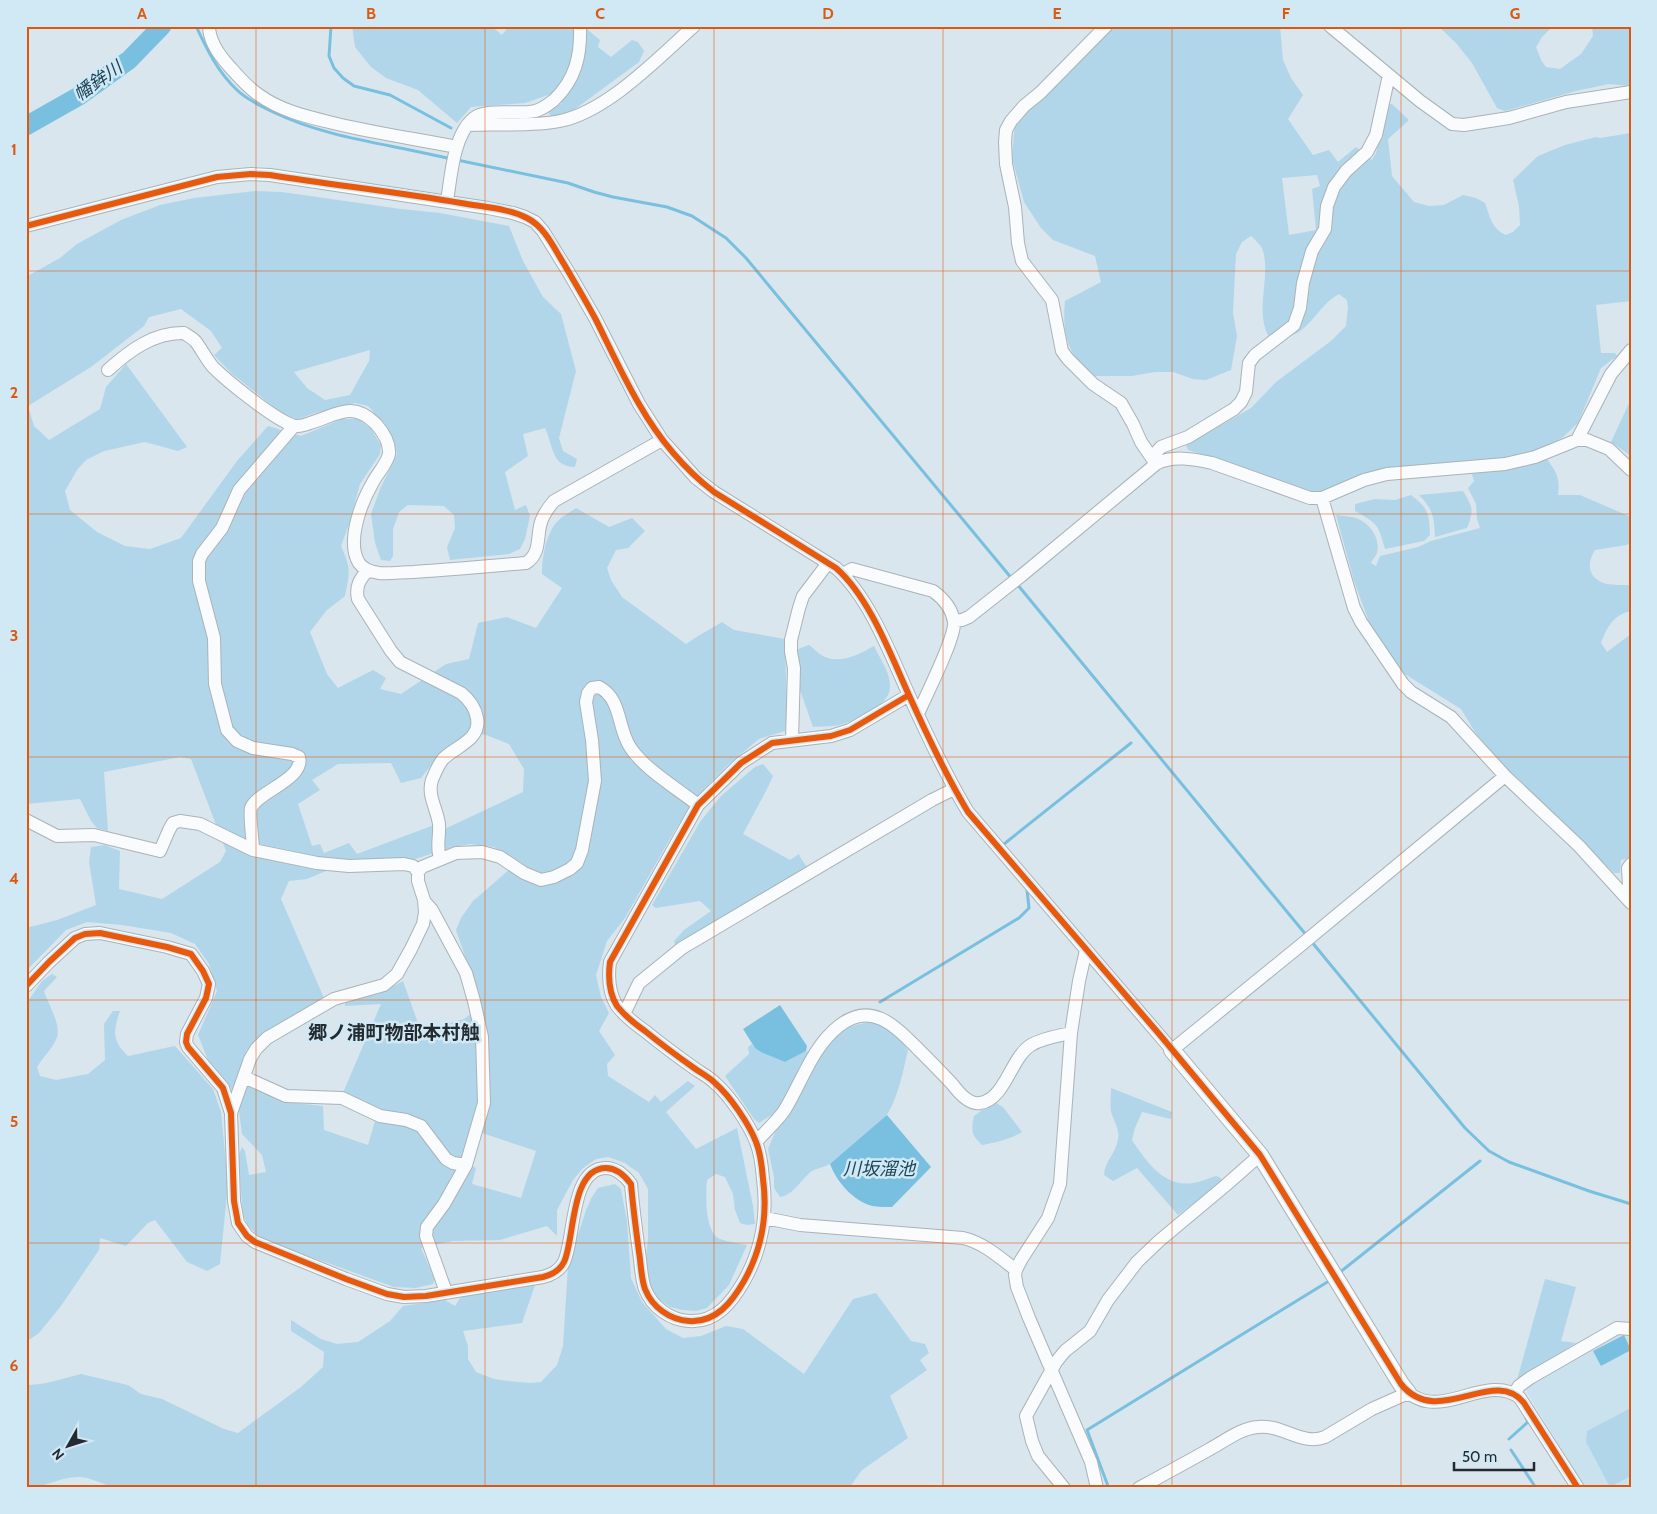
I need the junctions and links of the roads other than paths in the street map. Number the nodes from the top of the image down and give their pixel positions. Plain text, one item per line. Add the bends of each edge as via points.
1 (209, 26) edge
2 (580, 26) edge
3 (694, 26) edge
4 (1106, 26) edge
5 (1330, 26) edge
6 (1388, 75) junction
7 (1631, 92) edge
8 (467, 125) junction
9 (456, 150) junction
10 (448, 201) junction
11 (26, 226) edge
12 (1631, 350) edge
13 (108, 370) dead end
14 (294, 426) junction
15 (662, 440) junction
16 (1578, 440) junction
17 (1154, 461) junction
18 (1631, 470) edge
19 (1322, 498) junction
20 (828, 563) junction
21 (368, 570) junction
22 (843, 574) junction
23 (954, 621) junction
24 (909, 695) junction
25 (918, 714) junction
26 (792, 740) junction
27 (1505, 776) junction
28 (954, 789) junction
29 (698, 805) junction
30 (26, 820) edge
31 (253, 850) junction
32 (440, 858) junction
33 (1631, 864) edge
34 (418, 872) junction
35 (424, 900) junction
36 (1628, 900) edge
37 (1086, 950) junction
38 (26, 986) edge
39 (624, 1014) junction
40 (1071, 1033) junction
41 (1172, 1050) junction
42 (244, 1077) junction
43 (231, 1113) junction
44 (756, 1142) junction
45 (1260, 1155) junction
46 (466, 1165) junction
47 (765, 1218) junction
48 (1016, 1270) junction
49 (446, 1292) junction
50 (1631, 1329) edge
51 (1052, 1369) junction
52 (1408, 1393) junction
53 (1514, 1394) junction
54 (1064, 1488) edge
55 (1097, 1488) edge
56 (1139, 1488) edge
57 (1578, 1488) edge

1 - 9 street via 215,48 224,60 258,95 276,105 300,115
2 - 8 street via 578,58 572,78 550,104 535,111 484,114
3 - 8 street via 626,86 579,116 540,124
4 - 17 street via 1011,121 1006,130 1006,164 1022,261 1052,300 1062,351 1093,384 1121,403
5 - 6 street
6 - 7 street via 1446,121 1464,125 1509,118 1566,102
6 - 17 street via 1376,134 1367,152 1334,187 1327,206 1324,230 1312,251 1294,325 1249,363 1246,392 1234,409 1188,437 1161,447
8 - 9 street
9 - 10 street
10 - 11 street via 270,175 233,175
10 - 15 street via 513,213 535,222 595,318 639,404
12 - 16 street via 1610,374
13 - 14 street via 136,347 161,336 184,333 235,386
14 - 21 street via 352,410 362,413 385,437 389,457 363,504 354,542 358,560
14 - 31 street via 239,490 222,528 198,561 199,581 214,638 215,684 227,730 237,741 253,748 292,754 299,757 300,762 298,768 251,808
15 - 20 street via 696,478 714,492
15 - 21 street via 554,501 540,524 536,553 526,562 428,571 378,573
16 - 18 street via 1587,440 1609,449
16 - 19 street via 1535,457 1505,464 1387,474
17 - 19 street via 1178,459 1212,463 1310,498
17 - 23 street via 969,617
19 - 27 street via 1361,622 1403,684 1451,717
20 - 22 street
20 - 26 street via 803,596 791,640 794,668
21 - 32 street via 359,581 358,599 391,651 400,662 461,693 477,715 475,735 442,760 430,788 439,824
22 - 23 street via 852,569 933,591 948,605
22 - 24 street via 868,610
23 - 25 street via 947,647
24 - 25 street
24 - 26 street via 850,730 831,736
25 - 28 street
26 - 29 street via 772,743 757,752
27 - 36 street via 1579,846
27 - 41 street
28 - 37 street via 980,828
28 - 39 street via 682,948 639,983
29 - 32 street via 649,768 630,748 614,701 599,686 592,688 586,702 595,781 577,863 554,877 541,880 482,852 456,853
29 - 39 street via 610,962 611,992
30 - 31 street via 56,836 94,835 160,851 168,830 173,823 180,821 200,824
31 - 34 street via 325,864 404,864 413,866
32 - 34 street
33 - 36 street via 1628,868
34 - 35 street
35 - 42 street via 423,924 397,974 384,985 334,1000 267,1038 252,1054
35 - 46 street via 466,973 482,1037 484,1103
37 - 40 street
37 - 41 street
38 - 43 street via 75,938 85,934 100,933 191,954 209,984 186,1042 223,1088
39 - 44 street via 716,1083
40 - 44 street via 1031,1045 1014,1062 998,1092 990,1100 975,1103 960,1093 889,1022 870,1015 850,1018 828,1035 783,1111
40 - 48 street via 1060,1184 1048,1218
41 - 45 street
42 - 43 street
42 - 46 street via 286,1096 342,1098 380,1116 406,1120 421,1126 446,1159
43 - 49 street via 234,1201 238,1223 247,1236 268,1248 387,1294 404,1297
44 - 47 street via 764,1182
45 - 51 street via 1137,1262 1108,1300 1090,1331 1065,1351
45 - 52 street
46 - 49 street via 427,1227 426,1236
47 - 48 street via 800,1225 963,1238 986,1247
47 - 49 street via 764,1232 744,1281 728,1305 702,1320 676,1319 653,1303 645,1289 631,1184 608,1168 600,1169 580,1189 564,1262 552,1274
48 - 51 street via 1017,1287
50 - 53 street via 1617,1328 1530,1378
51 - 54 street via 1026,1416 1038,1456
51 - 55 street via 1091,1462
52 - 53 street via 1425,1401 1439,1402 1479,1392
52 - 56 street via 1317,1440 1258,1426 1238,1433
53 - 57 street via 1524,1403

